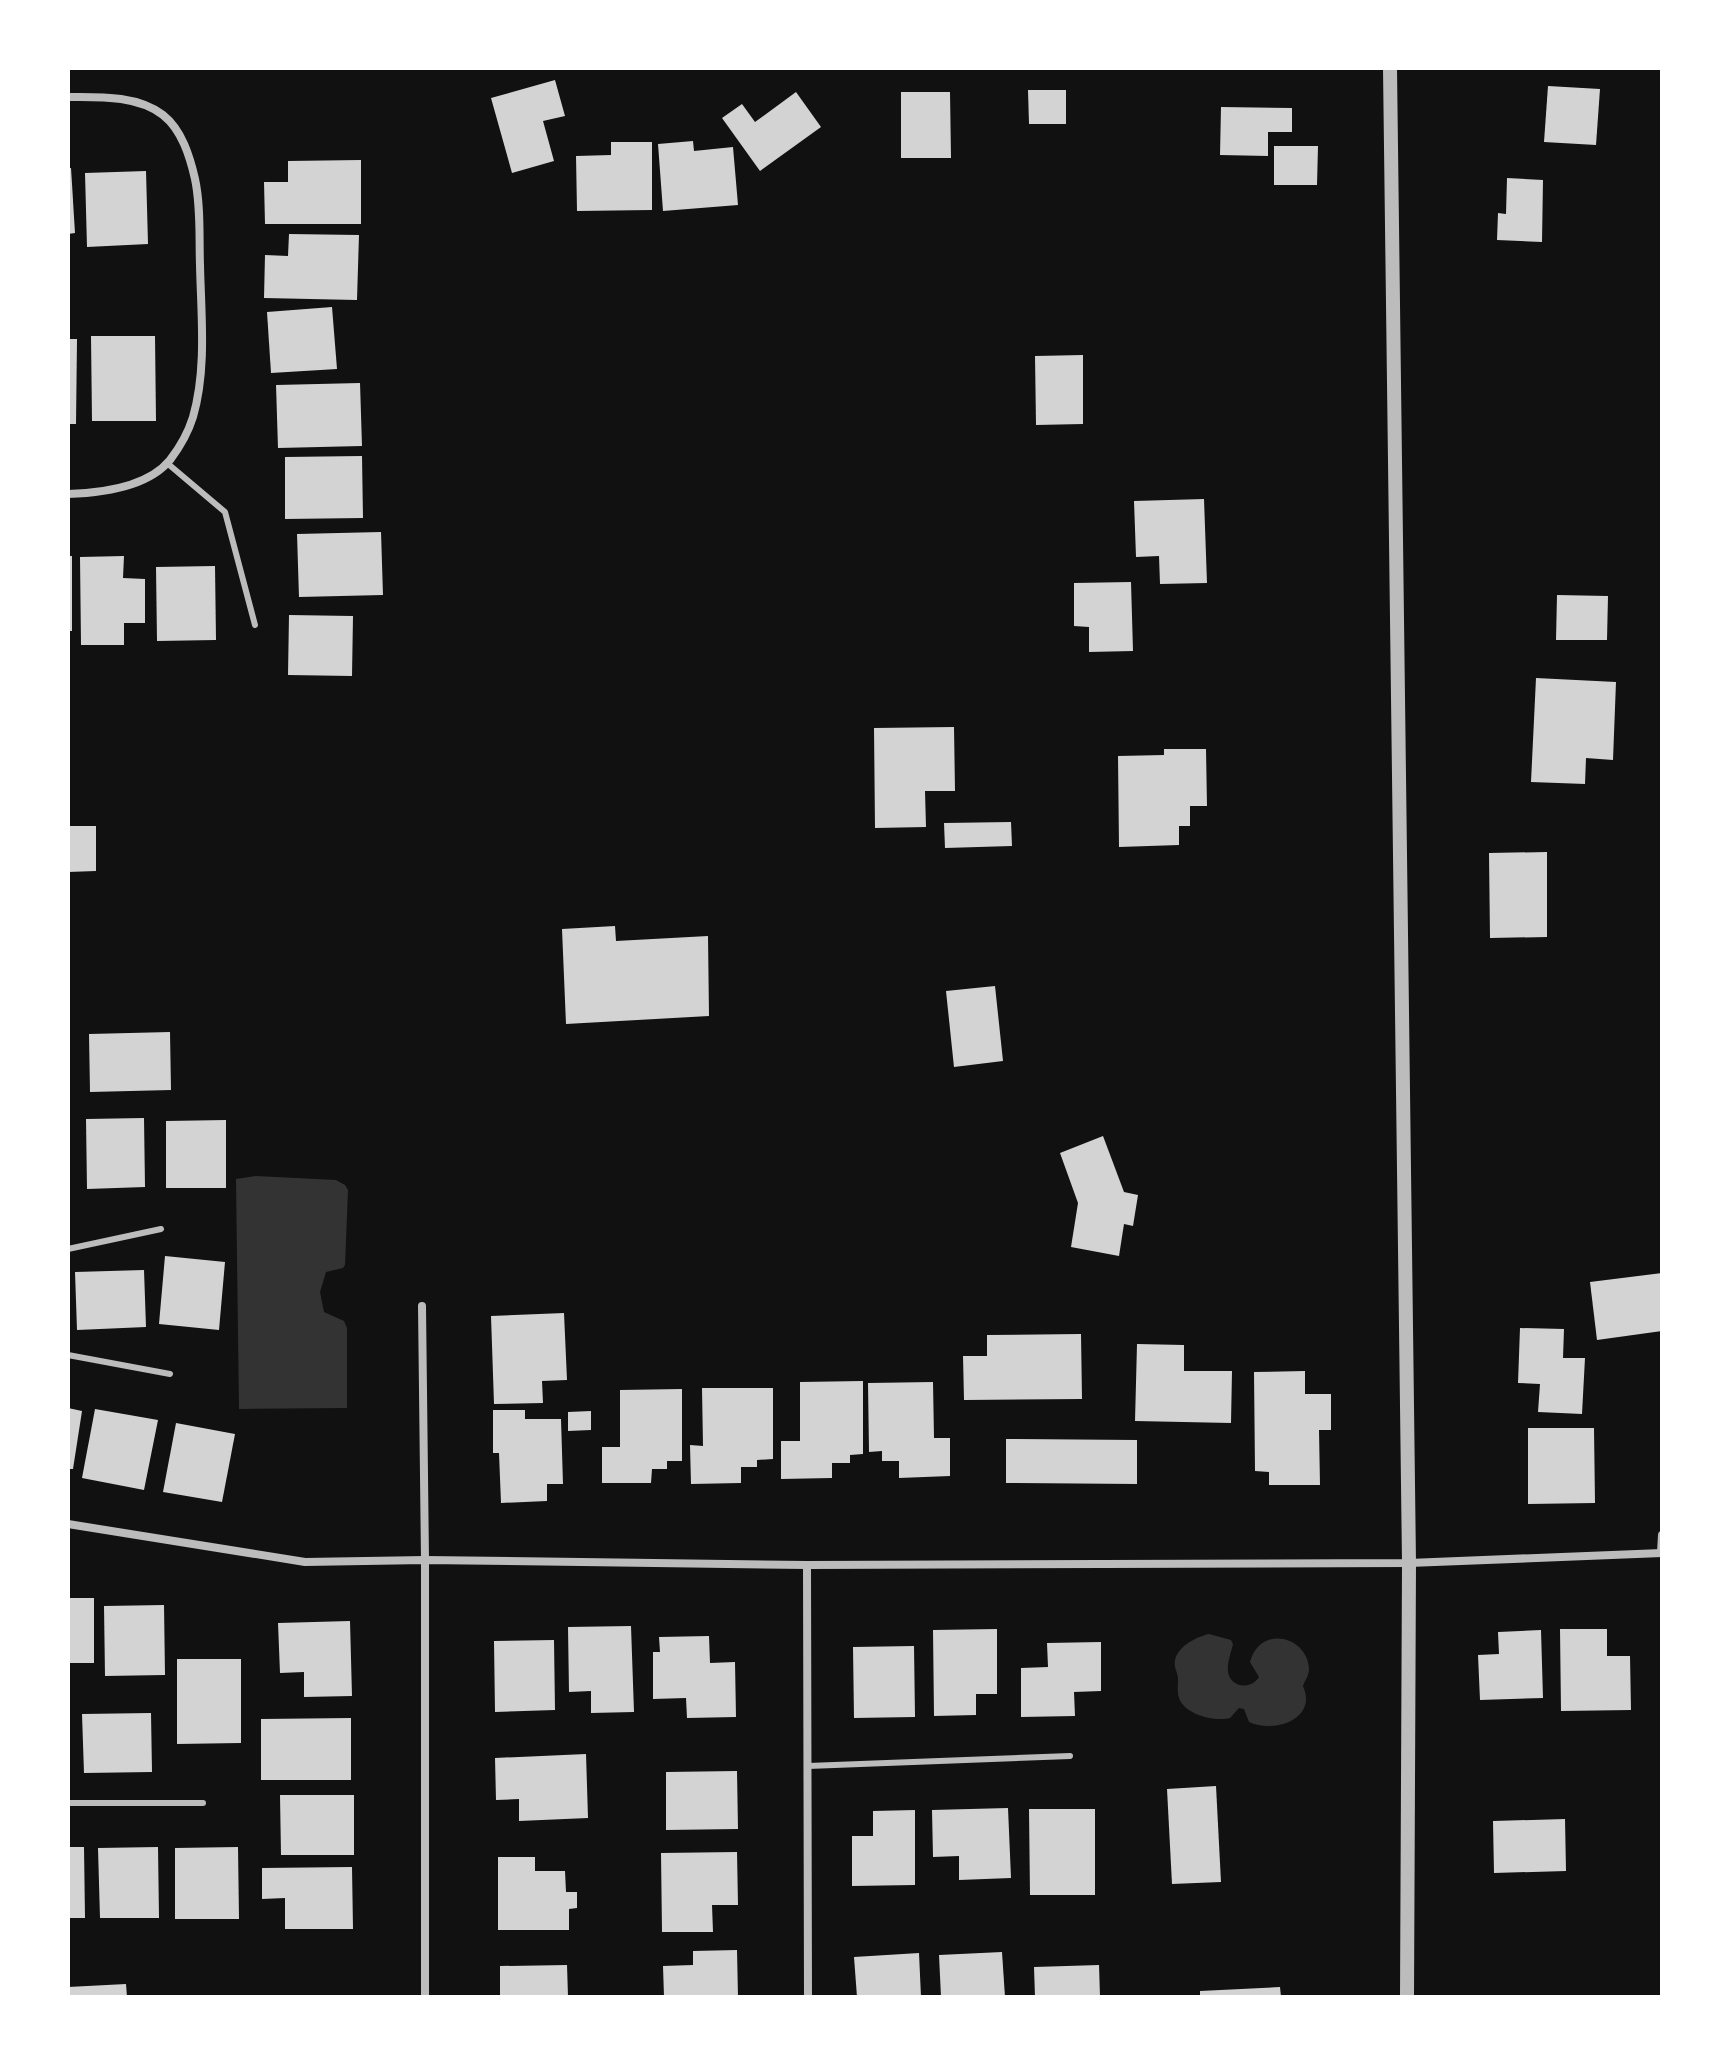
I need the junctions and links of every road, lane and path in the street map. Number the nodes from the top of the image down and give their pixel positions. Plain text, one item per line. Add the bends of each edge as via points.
1 (1390, 68) edge
2 (68, 97) edge
3 (167, 463) junction
4 (68, 494) edge
5 (255, 625) dead end
6 (161, 1229) dead end
7 (68, 1249) edge
8 (422, 1306) dead end
9 (68, 1355) edge
10 (170, 1374) dead end
11 (68, 1524) edge
12 (1662, 1535) edge
13 (1662, 1553) edge
14 (425, 1560) junction
15 (1409, 1563) junction
16 (807, 1565) junction
17 (1070, 1756) dead end
18 (808, 1766) junction
19 (68, 1803) edge
20 (203, 1803) dead end
21 (425, 1997) edge
22 (808, 1997) edge
23 (1407, 1997) edge

1 - 15 street
2 - 3 street via 116,98 163,115 178,133 196,183 199,379 193,417
3 - 4 street via 125,486
3 - 5 lane via 225,512
6 - 7 lane
8 - 14 street
9 - 10 lane
11 - 14 street via 305,1562
12 - 13 street
13 - 15 street
14 - 16 street
14 - 21 street
15 - 16 street
15 - 23 street
16 - 18 street
17 - 18 lane
18 - 22 street
19 - 20 lane

